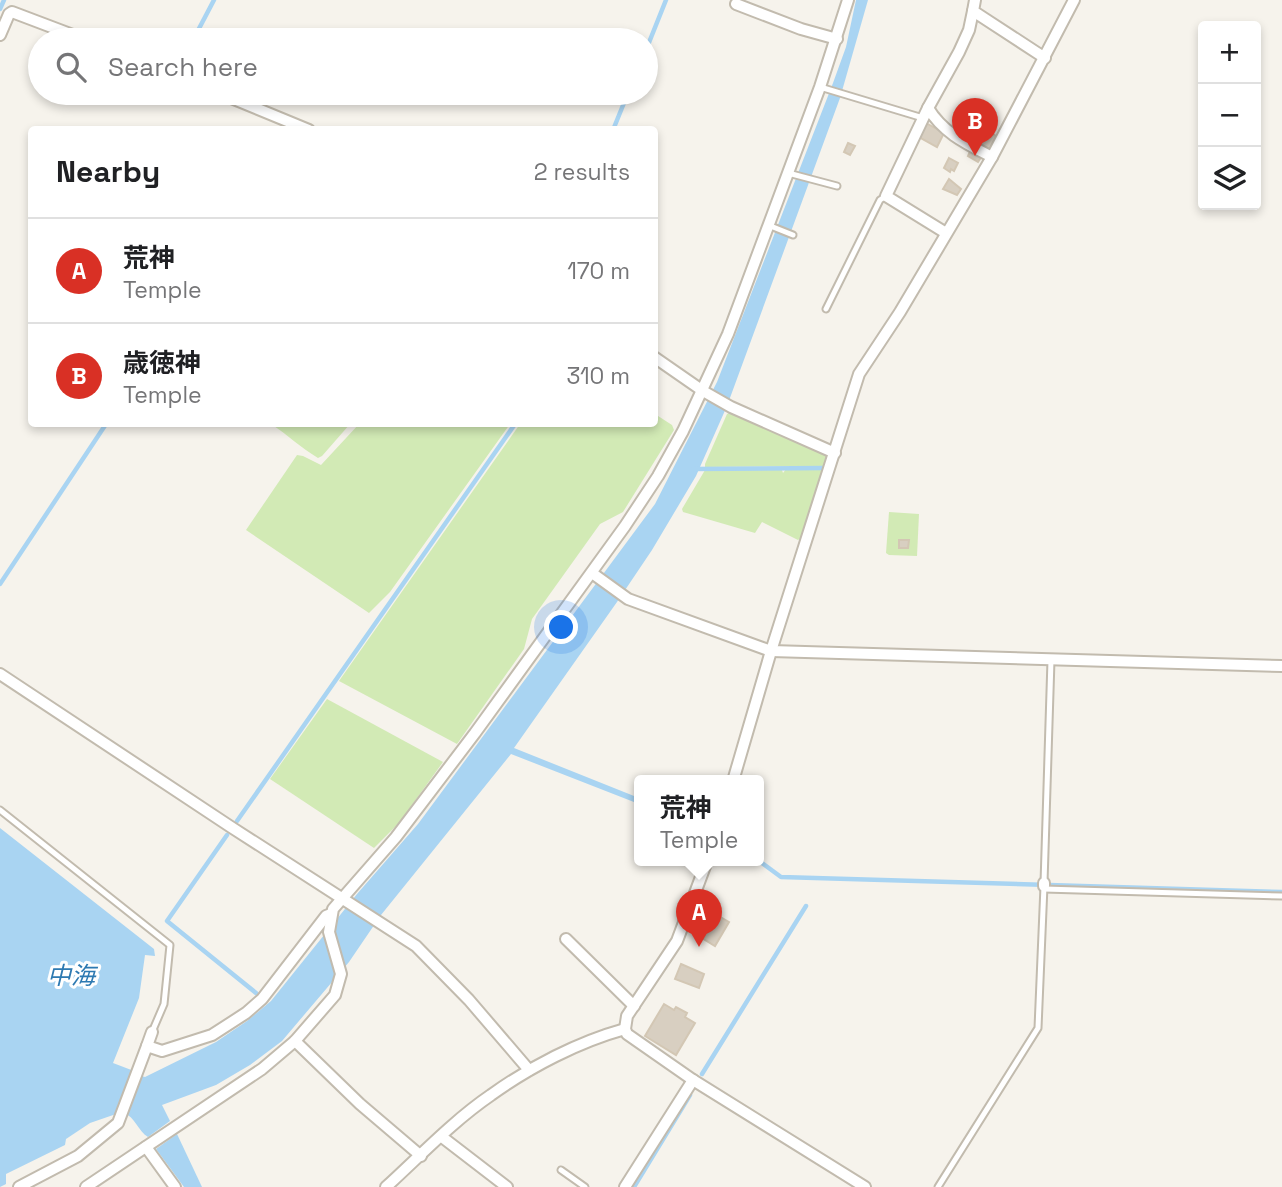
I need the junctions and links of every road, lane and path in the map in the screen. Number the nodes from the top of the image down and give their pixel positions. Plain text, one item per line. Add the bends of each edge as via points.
1 (848, 0) edge
2 (1074, 0) edge
3 (736, 4) dead end
4 (974, 6) edge
5 (54, 28) edge
6 (0, 36) edge
7 (837, 39) junction
8 (1045, 58) junction
9 (823, 88) junction
10 (248, 105) edge
11 (926, 113) junction
12 (299, 126) edge
13 (992, 157) junction
14 (791, 174) junction
15 (837, 186) dead end
16 (886, 196) junction
17 (771, 226) junction
18 (946, 233) junction
19 (791, 234) dead end
20 (826, 309) dead end
21 (658, 360) edge
22 (706, 392) junction
23 (835, 453) junction
24 (594, 574) junction
25 (771, 651) junction
26 (1051, 660) junction
27 (1282, 666) edge
28 (0, 674) edge
29 (735, 775) edge
30 (0, 810) edge
31 (705, 866) edge
32 (1044, 886) junction
33 (1282, 896) edge
34 (345, 898) junction
35 (330, 918) junction
36 (566, 939) dead end
37 (634, 1006) junction
38 (625, 1029) junction
39 (152, 1032) joint
40 (295, 1041) junction
41 (147, 1046) junction
42 (529, 1070) junction
43 (693, 1080) junction
44 (442, 1137) junction
45 (148, 1146) junction
46 (421, 1156) junction
47 (561, 1170) dead end
48 (19, 1187) edge
49 (86, 1187) edge
50 (175, 1187) edge
51 (386, 1187) edge
52 (507, 1187) edge
53 (586, 1187) edge
54 (625, 1187) edge
55 (865, 1187) edge
56 (938, 1187) edge

1 - 7 street
2 - 8 street
3 - 7 street
4 - 8 street
4 - 11 street via 969,30
5 - 6 street via 12,12
7 - 9 street
8 - 13 street
9 - 11 lane
9 - 14 street
10 - 12 street
11 - 13 street via 948,133
11 - 16 street
13 - 18 street
14 - 15 lane
14 - 17 street
16 - 18 street
16 - 20 lane
17 - 19 lane
17 - 22 street
18 - 23 street via 859,374
21 - 22 street
22 - 23 street
22 - 24 street
23 - 25 street
24 - 25 street via 628,599
24 - 34 street
25 - 26 street
25 - 29 street
26 - 27 street
26 - 32 lane
28 - 34 street
30 - 39 lane via 170,945 164,1004
31 - 37 street via 677,941
32 - 33 lane
32 - 56 lane via 1038,1028
34 - 35 street
34 - 42 street via 416,946
35 - 40 street via 329,932 341,974 335,995
35 - 41 street via 326,916 246,1013 212,1035 162,1051
36 - 37 street
37 - 38 street
38 - 42 street
38 - 43 street via 637,1043
39 - 41 street
40 - 45 street via 262,1069
40 - 46 street
41 - 48 street via 118,1123 78,1156
42 - 44 street via 489,1096
43 - 54 street
43 - 55 street
44 - 46 street
44 - 52 street
45 - 49 street
45 - 50 street
46 - 51 street
47 - 53 lane

